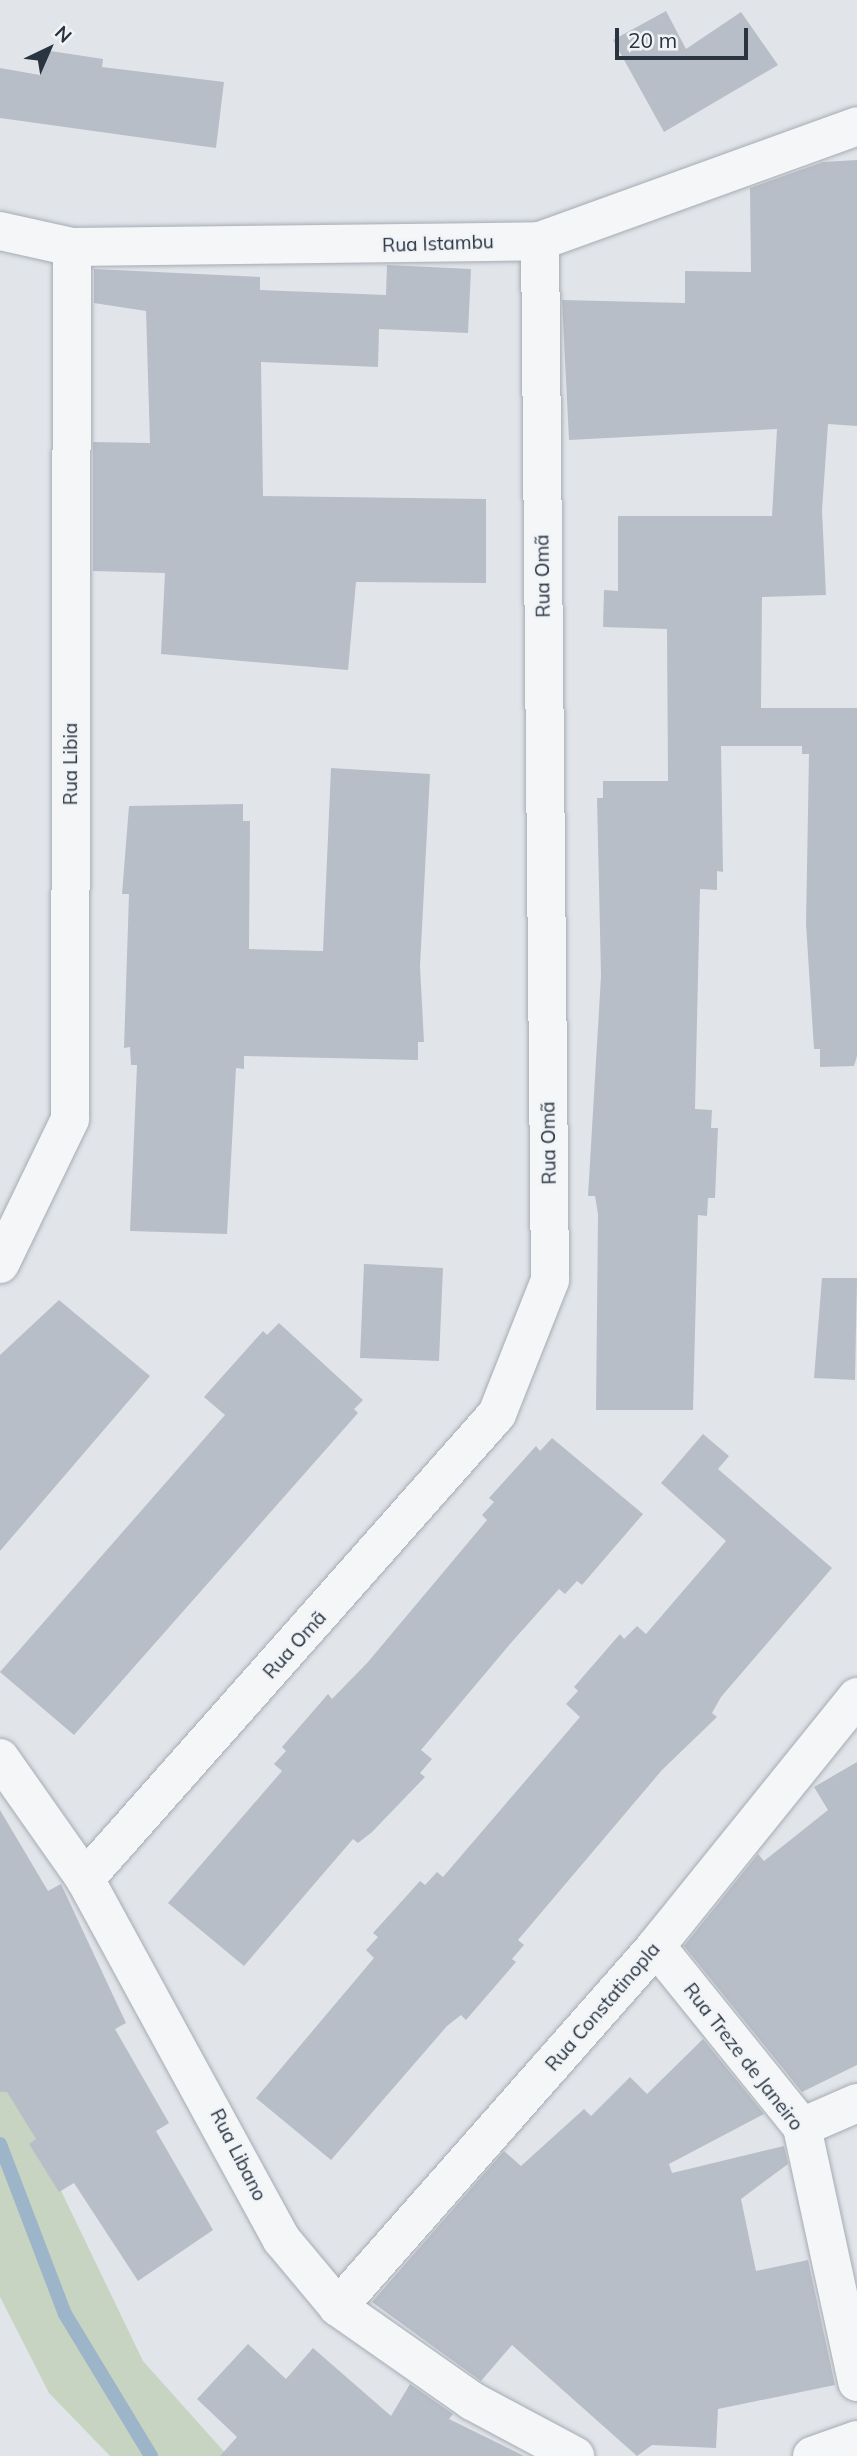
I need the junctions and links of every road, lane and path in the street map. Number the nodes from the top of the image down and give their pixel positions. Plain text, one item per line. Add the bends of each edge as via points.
1 (857, 126) edge
2 (0, 231) edge
3 (540, 241) junction
4 (72, 247) junction
5 (0, 1264) edge
6 (857, 1697) edge
7 (0, 1758) edge
8 (85, 1879) junction
9 (656, 1946) junction
10 (857, 2103) edge
11 (802, 2127) junction
12 (338, 2307) junction
13 (857, 2382) edge
14 (857, 2440) edge
15 (575, 2456) edge
16 (812, 2456) edge

1 - 3 street, Rua Istambu
2 - 4 street, Rua Istambu
3 - 4 street, Rua Istambu
3 - 8 street, Rua Omã via 550,1280 497,1414
4 - 5 street, Rua Libia via 70,1119
6 - 9 street, Rua Constatinopla
7 - 8 street, Rua Libano
8 - 12 street, Rua Libano via 282,2241
9 - 11 street, Rua Treze de Janeiro
9 - 12 street, Rua Constatinopla
10 - 11 street
11 - 13 street, Rua Treze de Janeiro
12 - 15 street, Rua Libano via 472,2400
14 - 16 street

